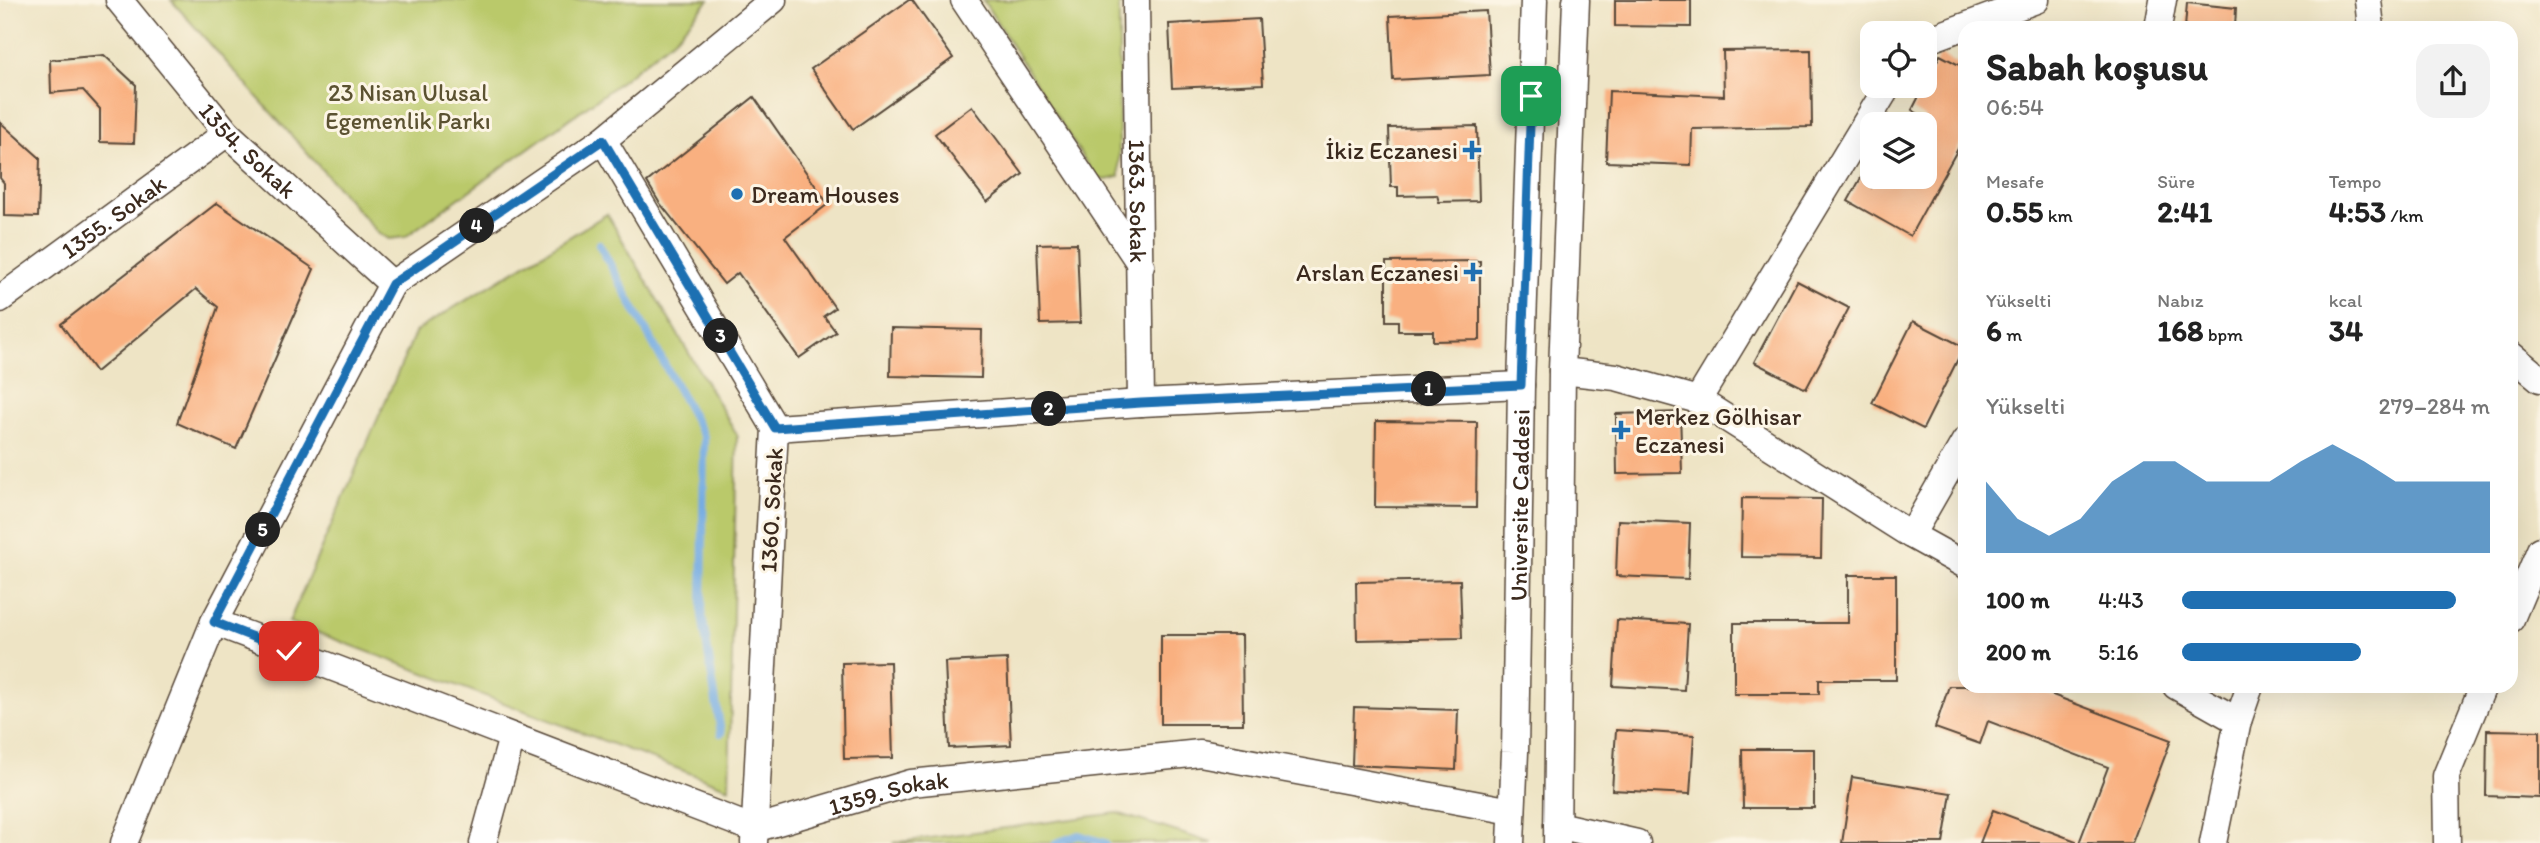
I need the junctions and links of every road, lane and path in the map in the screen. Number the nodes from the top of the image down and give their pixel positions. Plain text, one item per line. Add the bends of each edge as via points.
1 (119, 0) edge
2 (773, 0) edge
3 (964, 0) edge
4 (1136, 0) edge
5 (1534, 0) edge
6 (1576, 0) edge
7 (2036, 0) edge
8 (2163, 0) edge
9 (2368, 0) edge
10 (1979, 21) edge
11 (2159, 21) edge
12 (2370, 21) edge
13 (1958, 29) edge
14 (1937, 37) edge
15 (1881, 98) edge
16 (227, 133) junction
17 (603, 140) junction
18 (1141, 265) junction
19 (392, 284) junction
20 (0, 299) edge
21 (2518, 361) edge
22 (1562, 370) junction
23 (2540, 379) edge
24 (1521, 385) junction
25 (1698, 400) junction
26 (1141, 403) junction
27 (775, 428) junction
28 (1958, 453) edge
29 (1911, 535) junction
30 (2540, 550) edge
31 (1958, 561) edge
32 (2518, 602) edge
33 (214, 622) junction
34 (2188, 693) edge
35 (2248, 693) edge
36 (2480, 693) edge
37 (2238, 721) junction
38 (512, 737) junction
39 (1512, 811) junction
40 (1557, 834) edge
41 (754, 836) edge
42 (124, 843) edge
43 (483, 843) edge
44 (1511, 843) edge
45 (1637, 843) edge
46 (2213, 843) edge
47 (2447, 843) edge

1 - 16 street, 1354. Sokak
2 - 17 street
3 - 18 street
4 - 18 street, 1363. Sokak
5 - 24 street, Universite Caddesi
6 - 22 street, Universite Caddesi
7 - 10 street
8 - 11 street
9 - 12 street
13 - 14 street
15 - 25 street
16 - 19 street, 1354. Sokak
16 - 20 street, 1355. Sokak
17 - 19 street
17 - 27 street, 1360. Sokak
18 - 26 street, 1363. Sokak
19 - 33 street
21 - 23 street
22 - 25 street via 1616,377
22 - 40 street, Universite Caddesi
24 - 26 street
24 - 39 street, Universite Caddesi
25 - 29 street
26 - 27 street
27 - 41 street, 1360. Sokak
28 - 29 street
29 - 31 street
30 - 32 street
33 - 38 street
33 - 42 street
34 - 37 street
35 - 37 street
36 - 47 street via 2446,776
37 - 46 street
38 - 41 street
38 - 43 street
39 - 41 street, 1359. Sokak via 1200,753 911,783
39 - 44 street, Universite Caddesi
40 - 45 street

